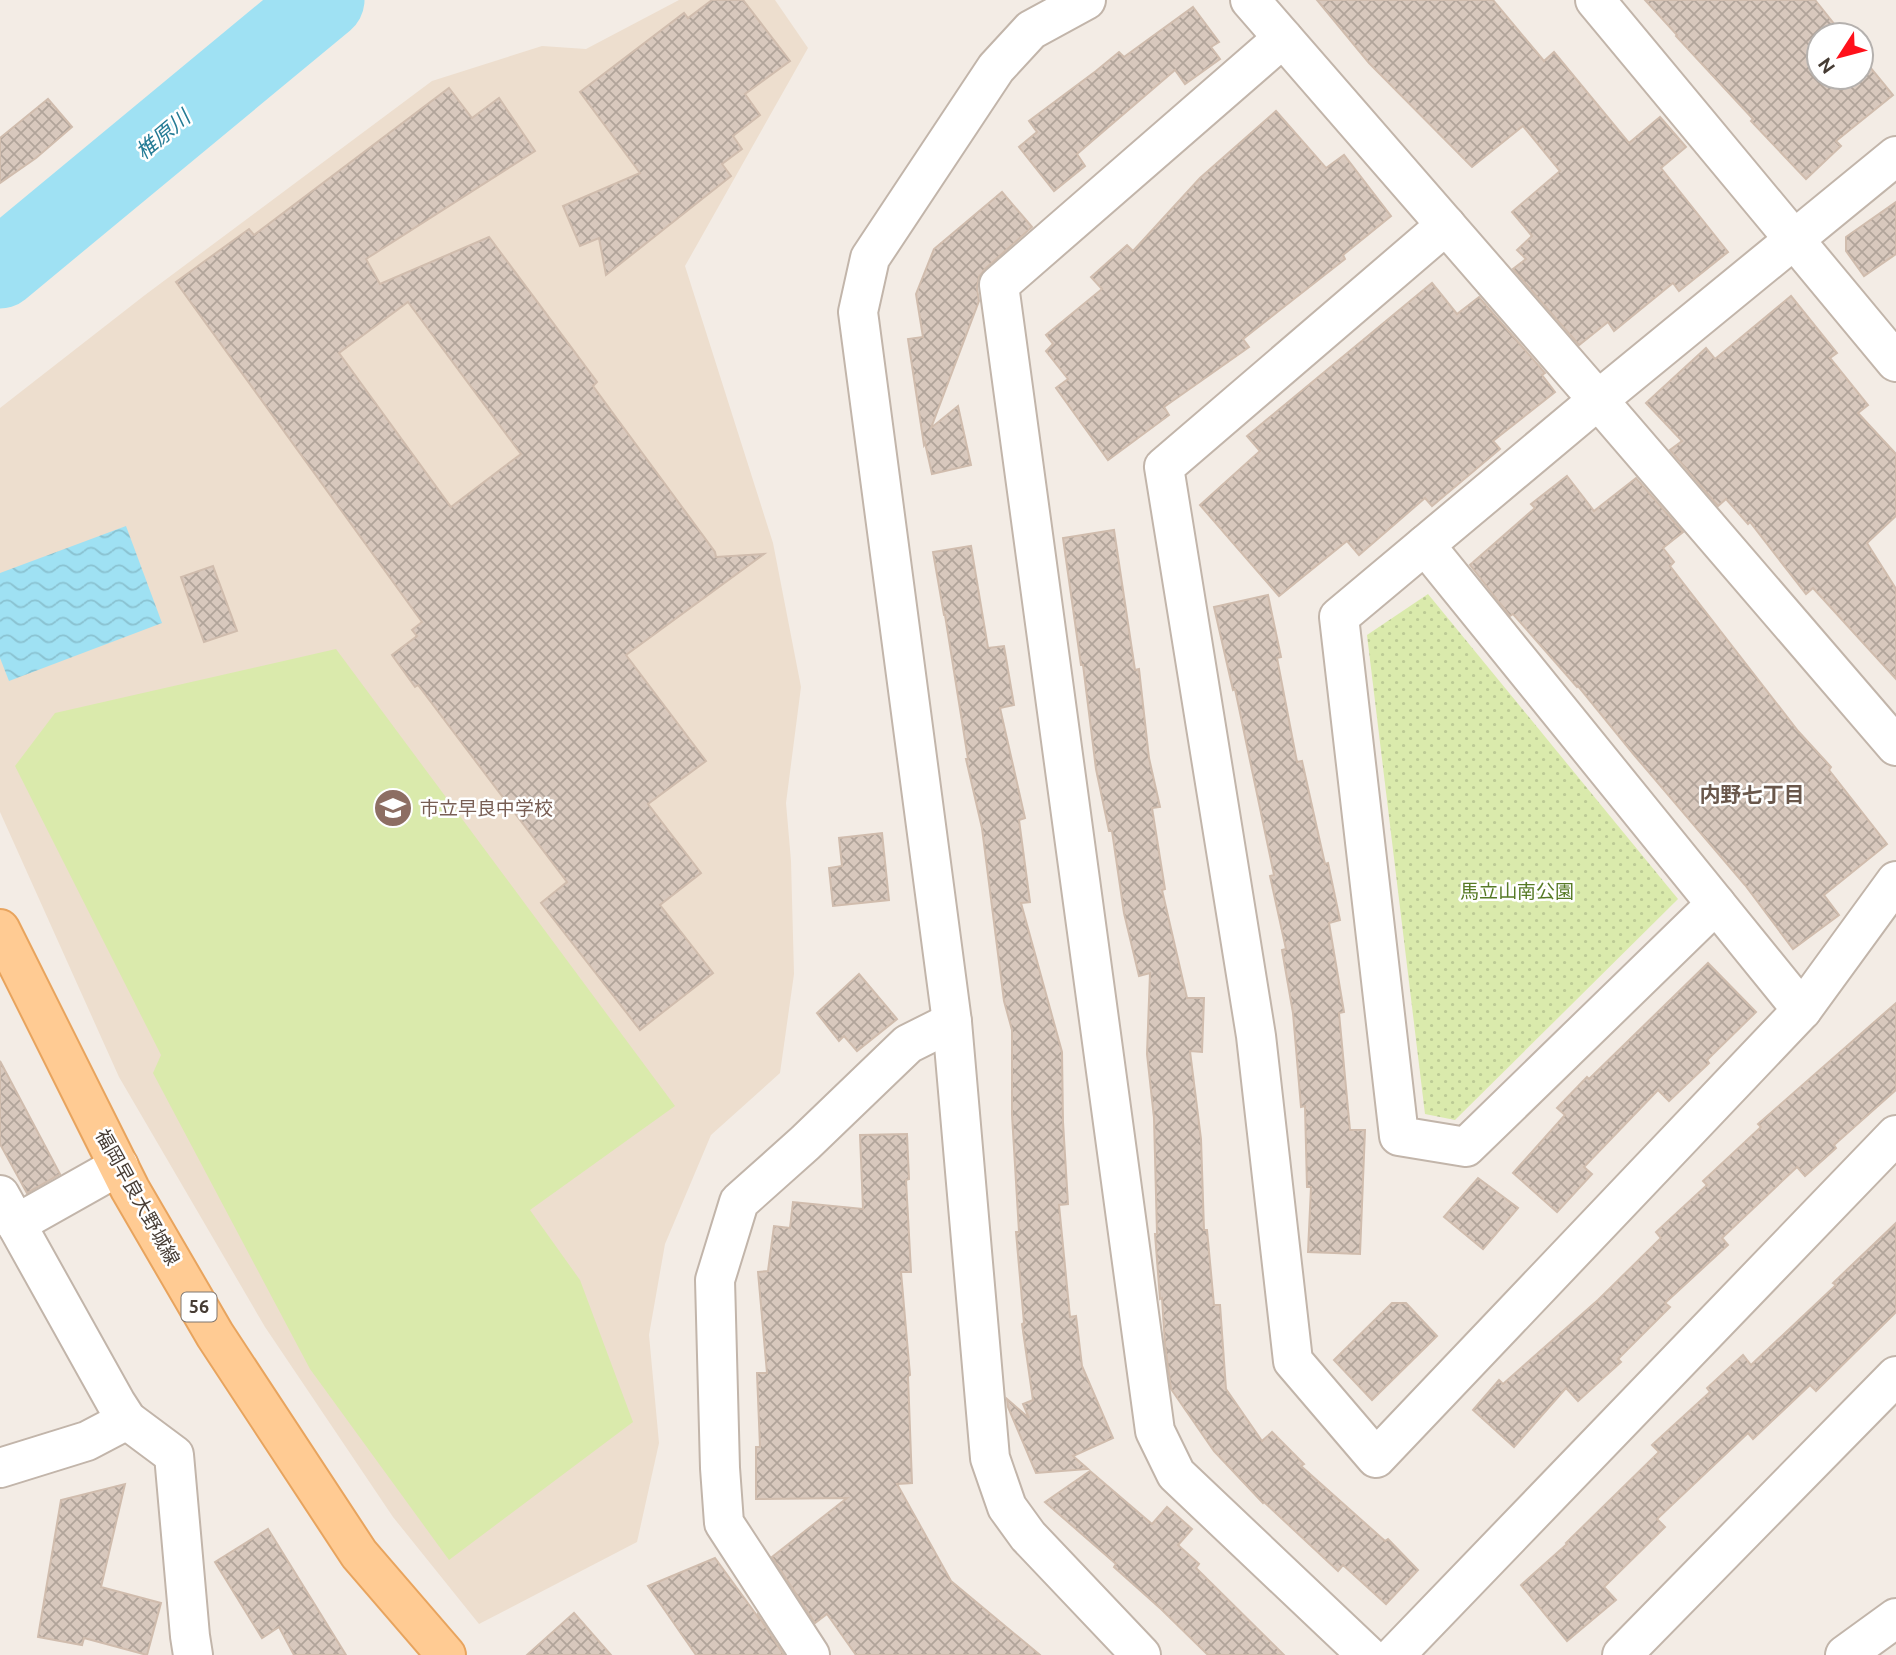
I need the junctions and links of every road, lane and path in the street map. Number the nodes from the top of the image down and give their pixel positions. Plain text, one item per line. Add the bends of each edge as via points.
1 (1086, 0) edge
2 (1250, 0) edge
3 (1595, 0) edge
4 (1283, 38) junction
5 (1896, 156) edge
6 (1446, 225) junction
7 (1795, 239) junction
8 (1896, 362) edge
9 (1598, 400) junction
10 (1425, 545) junction
11 (1896, 746) edge
12 (1896, 881) edge
13 (1716, 904) junction
14 (0, 929) edge
15 (1802, 1010) junction
16 (952, 1022) junction
17 (1896, 1135) edge
18 (119, 1166) junction
19 (8, 1209) edge
20 (1896, 1376) edge
21 (127, 1420) junction
22 (0, 1468) edge
23 (1896, 1618) edge
24 (1635, 1650) edge
25 (193, 1655) edge
26 (446, 1655) edge
27 (810, 1655) edge
28 (1142, 1655) edge
29 (1367, 1655) edge
30 (1395, 1655) edge
31 (1845, 1655) edge

1 - 16 street via 1031,30 996,68 870,258 858,312
2 - 4 street
3 - 7 street
4 - 6 street
4 - 29 street via 999,285 1155,1431 1176,1474
5 - 7 street
6 - 9 street
6 - 15 street via 1164,467 1256,1036 1293,1361 1376,1458
7 - 8 street
7 - 9 street
9 - 10 street
9 - 11 street
10 - 13 street
10 - 13 street via 1339,617 1399,1136 1466,1147
12 - 15 street
13 - 15 street
14 - 18 main road, 福岡早良大野城線 / 56
16 - 27 street via 908,1044 739,1202 715,1280 724,1523
16 - 28 street via 990,1458 1007,1507 1028,1536
17 - 30 street
18 - 19 street
18 - 26 main road, 福岡早良大野城線 / 56 via 215,1335 359,1555
19 - 21 street
20 - 24 street
21 - 22 street via 87,1441
21 - 25 street via 174,1455
23 - 31 street

